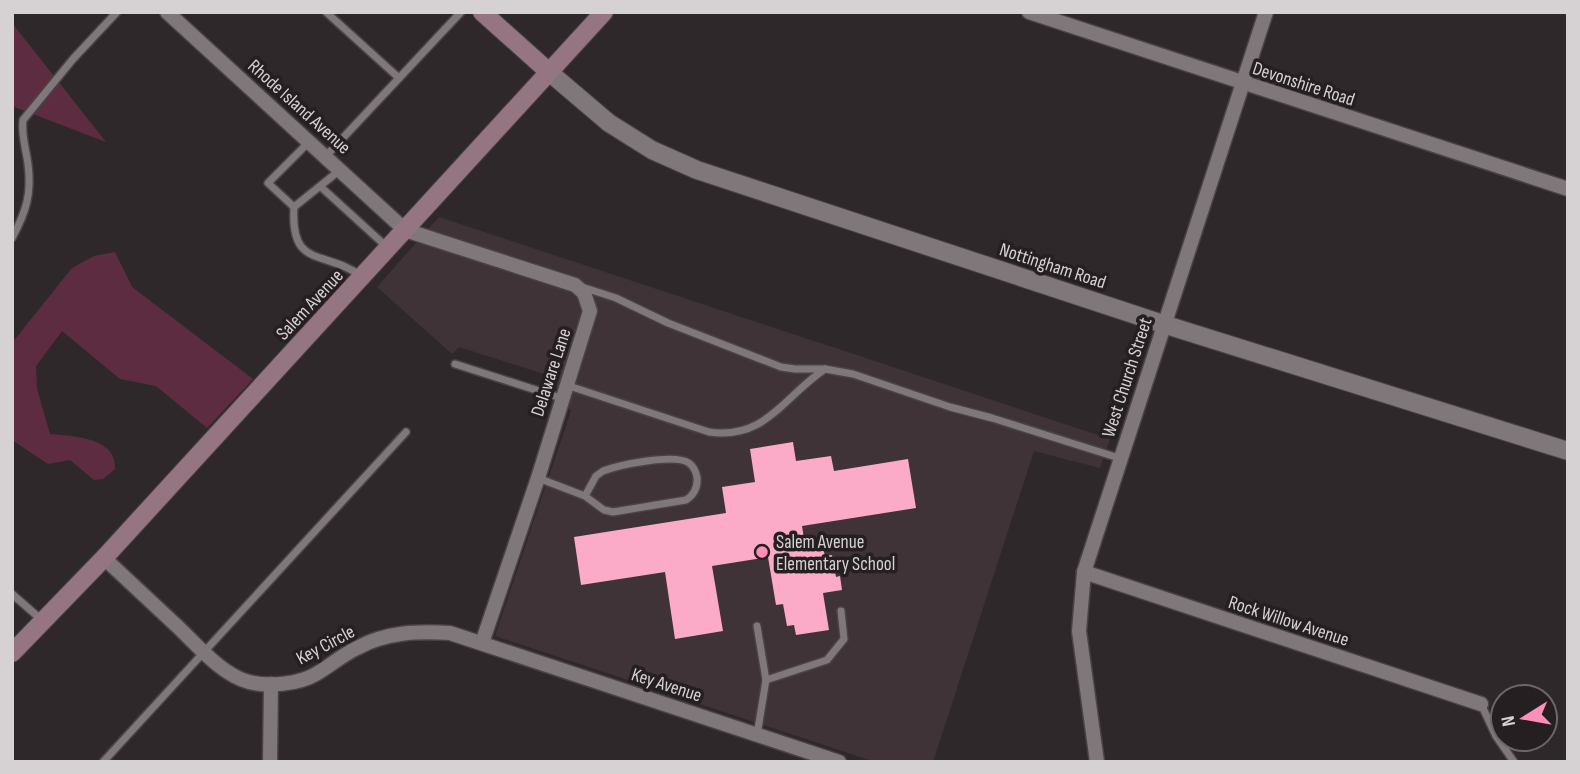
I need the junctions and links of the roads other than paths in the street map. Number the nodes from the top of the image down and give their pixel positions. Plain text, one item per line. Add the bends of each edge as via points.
1 (117, 12) edge
2 (167, 12) edge
3 (326, 12) edge
4 (461, 12) edge
5 (482, 12) edge
6 (604, 12) edge
7 (1029, 12) edge
8 (1266, 12) edge
9 (549, 72) junction
10 (399, 78) junction
11 (1243, 83) junction
12 (310, 141) junction
13 (326, 156) junction
14 (340, 169) junction
15 (321, 187) junction
16 (1568, 189) edge
17 (294, 207) junction
18 (405, 230) junction
19 (12, 238) edge
20 (388, 248) junction
21 (362, 277) junction
22 (575, 285) junction
23 (1163, 324) junction
24 (455, 364) dead end
25 (825, 369) junction
26 (563, 392) junction
27 (406, 432) dead end
28 (1568, 451) edge
29 (1119, 458) junction
30 (538, 478) junction
31 (585, 496) junction
32 (104, 558) junction
33 (1084, 572) junction
34 (12, 594) edge
35 (841, 611) dead end
36 (44, 622) junction
37 (757, 626) dead end
38 (482, 643) junction
39 (12, 646) edge
40 (204, 651) junction
41 (12, 653) edge
42 (766, 680) junction
43 (271, 684) junction
44 (1481, 705) joint
45 (757, 735) junction
46 (103, 762) edge
47 (270, 762) edge
48 (839, 762) edge
49 (1097, 762) edge
50 (1514, 762) edge

1 - 19 lane via 23,120 28,206
2 - 12 street, Rhode Island Avenue
3 - 10 lane
4 - 10 lane
5 - 9 main road
6 - 9 main road, Salem Avenue
7 - 11 street, Devonshire Road
8 - 11 street, West Church Street
9 - 18 main road, Salem Avenue
9 - 23 street, Nottingham Road via 610,123 652,150 696,170
10 - 13 lane
11 - 16 street, Devonshire Road
11 - 23 street, West Church Street
12 - 13 street, Rhode Island Avenue
12 - 17 lane via 268,183
13 - 14 street, Rhode Island Avenue
14 - 15 lane
14 - 18 street, Rhode Island Avenue
15 - 17 lane
15 - 20 lane
17 - 21 lane via 295,237 302,248
18 - 20 main road, Salem Avenue
18 - 22 street
20 - 21 main road, Salem Avenue
21 - 32 main road, Salem Avenue
22 - 25 lane via 781,367
22 - 26 street, Delaware Lane via 584,293 590,311
23 - 28 street, Nottingham Road
23 - 29 street, West Church Street
24 - 26 lane
25 - 26 lane via 757,426 736,434 709,432
25 - 29 lane
26 - 30 street, Delaware Lane
27 - 40 lane
29 - 33 street, West Church Street
30 - 31 lane
30 - 38 street, Delaware Lane
31 - 31 lane via 604,510 621,512 685,500 696,490 697,480 689,463 675,458 603,471
32 - 36 main road, Salem Avenue
32 - 40 street, Key Circle
33 - 44 street, Rock Willow Avenue
33 - 49 street, West Church Street via 1079,631
34 - 36 lane
35 - 42 lane via 844,639 827,660
36 - 39 main road, Salem Avenue
36 - 41 main road, Salem Avenue
37 - 42 lane
38 - 43 street, Key Circle via 450,634 405,632 357,648 314,676
38 - 45 street, Key Avenue
40 - 43 street, Key Circle via 232,674 249,682
40 - 46 lane
42 - 45 lane
43 - 47 street
44 - 50 lane
45 - 48 street, Key Avenue

